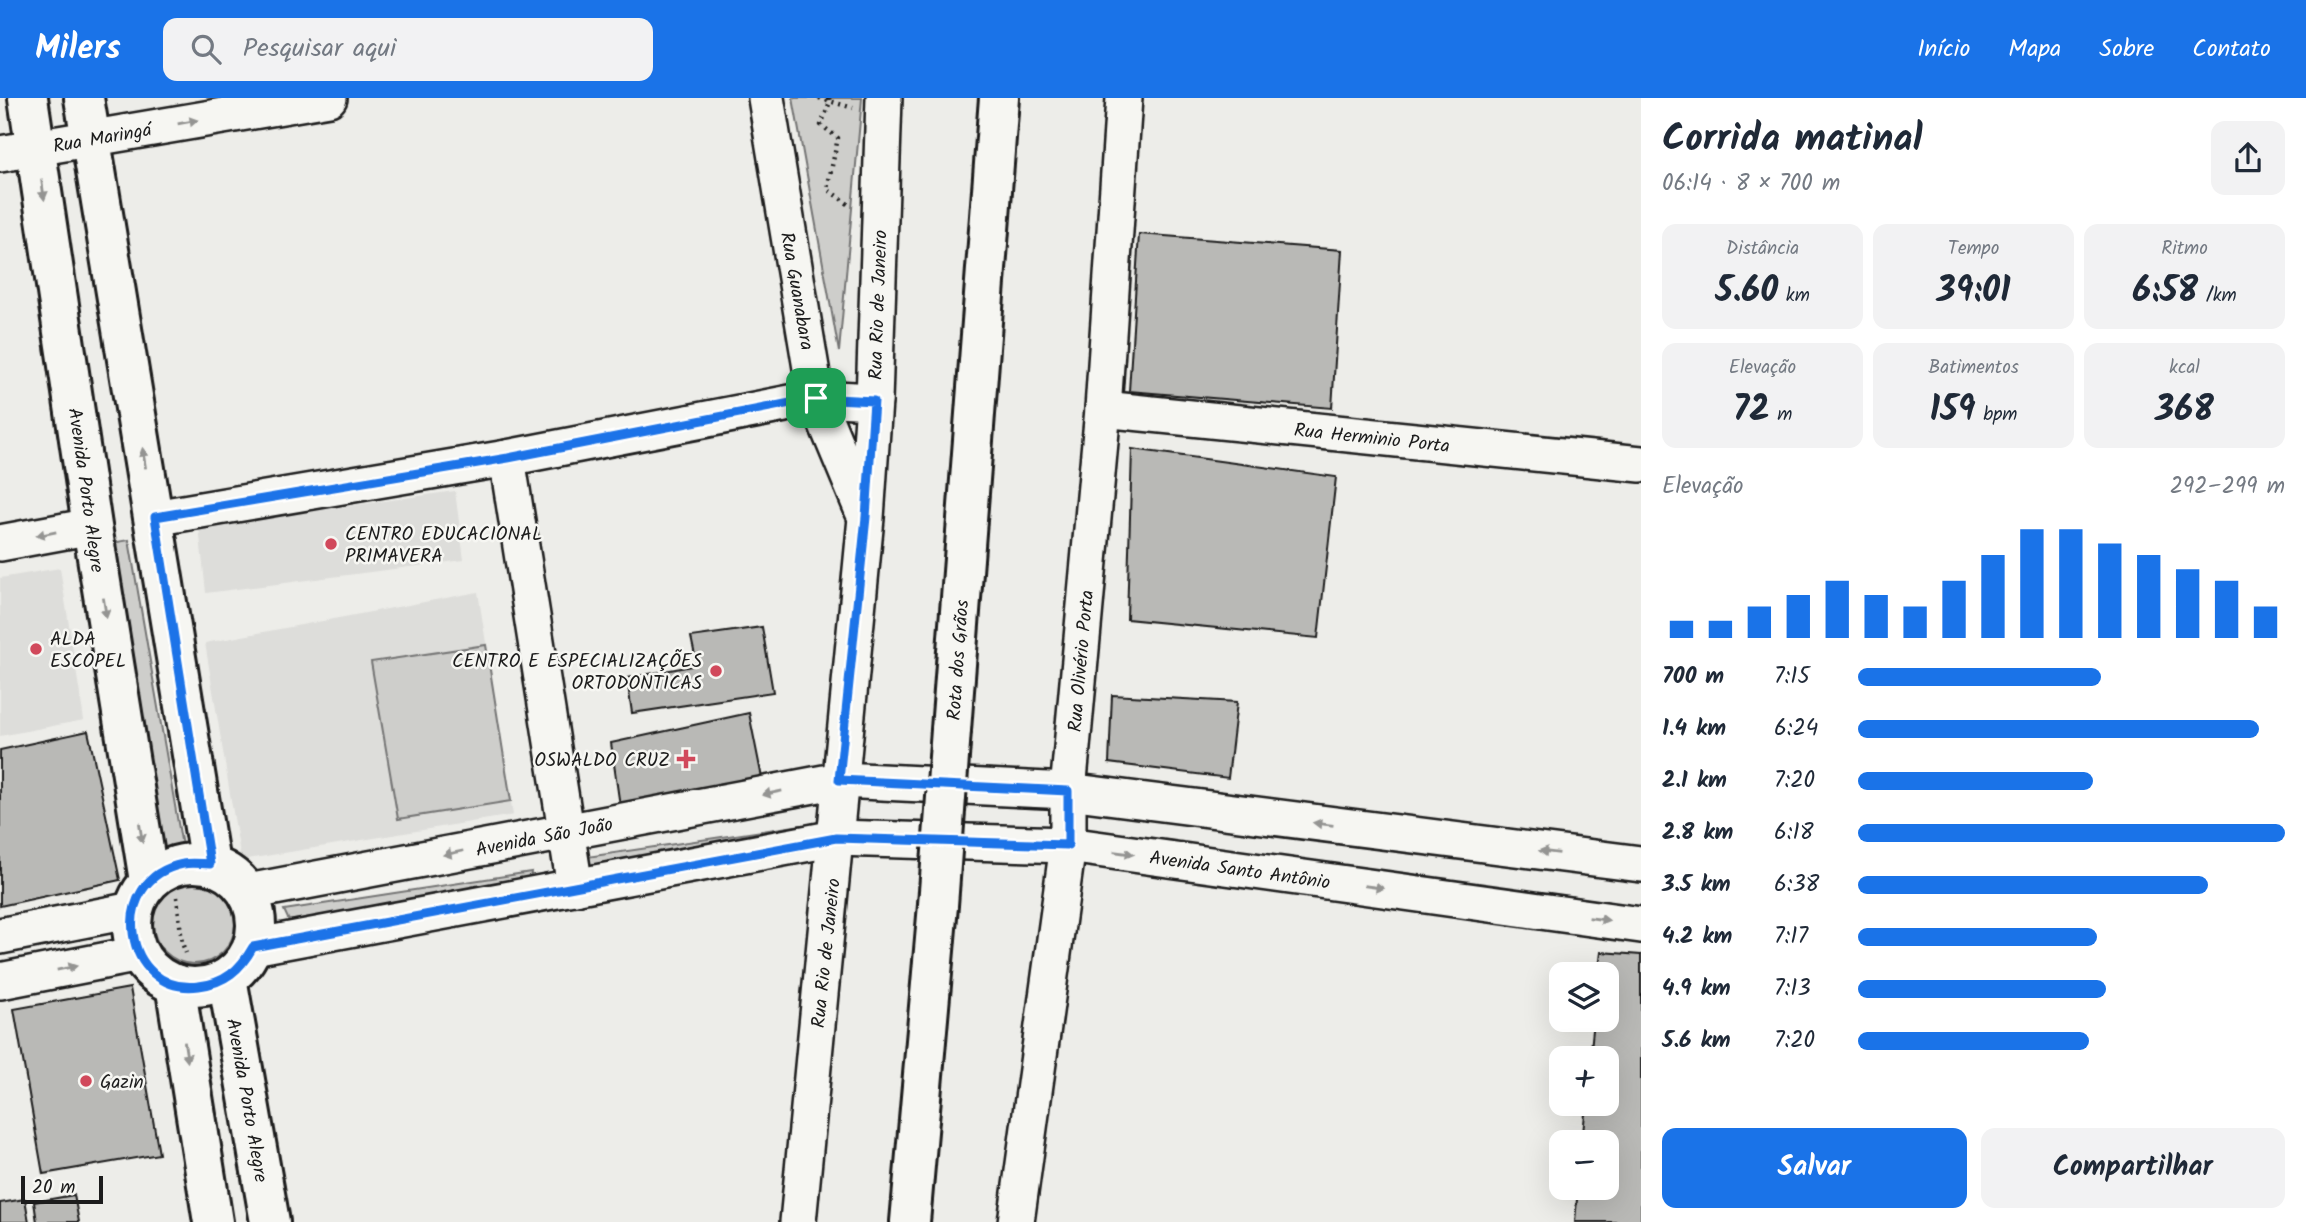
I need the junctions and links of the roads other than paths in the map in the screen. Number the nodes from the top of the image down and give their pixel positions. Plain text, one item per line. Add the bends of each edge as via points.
1 (28, 98) edge
2 (84, 98) edge
3 (329, 98) edge
4 (766, 98) edge
5 (999, 98) edge
6 (1124, 98) edge
7 (872, 104) edge
8 (91, 139) junction
9 (37, 148) junction
10 (0, 154) edge
11 (816, 398) junction
12 (874, 401) junction
13 (1103, 409) junction
14 (508, 458) junction
15 (1641, 464) edge
16 (155, 517) junction
17 (866, 517) junction
18 (92, 526) junction
19 (0, 543) edge
20 (839, 780) junction
21 (1068, 791) junction
22 (565, 832) junction
23 (836, 838) junction
24 (1068, 845) junction
25 (210, 864) junction
26 (1641, 864) edge
27 (575, 887) junction
28 (248, 892) junction
29 (141, 895) junction
30 (1641, 925) edge
31 (0, 936) edge
32 (253, 947) junction
33 (139, 954) junction
34 (227, 978) junction
35 (0, 981) edge
36 (175, 984) junction
37 (213, 1222) edge
38 (270, 1222) edge
39 (798, 1222) edge
40 (910, 1222) edge
41 (1016, 1222) edge

1 - 9 main road, Avenida Porto Alegre
2 - 8 main road
8 -> 3 street, Rua Maringá
4 - 11 street, Rua Guanabara
5 - 40 main road, Rota dos Grãos, bridge
6 - 13 street, Rua Olivério Porta
7 - 12 street, Rua Rio de Janeiro
8 - 9 street, Rua Maringá
16 -> 8 main road
9 - 10 street, Rua Maringá
9 -> 18 main road, Avenida Porto Alegre
11 - 12 street
11 - 14 street
11 - 17 street, Rua Guanabara
12 - 17 street, Rua Rio de Janeiro
13 - 15 street, Rua Herminio Porta
13 - 21 street, Rua Olivério Porta
14 - 16 street
14 - 22 street
16 - 25 main road
17 - 20 street, Rua Rio de Janeiro
18 -> 19 street
18 -> 29 main road, Avenida Porto Alegre
20 - 21 street
20 -> 22 street, Avenida São João
20 - 23 street, Rua Rio de Janeiro
21 - 24 street, Rua Olivério Porta
26 -> 21 street
22 - 27 street
22 -> 28 street, Avenida São João
23 - 24 street, Avenida Santo Antônio
23 - 27 street
23 - 39 street, Rua Rio de Janeiro
24 -> 30 street, Avenida Santo Antônio
24 - 41 street, Rua Olivério Porta
25 - 28 main road via 237,878
25 - 29 main road via 185,863 165,870
27 - 32 street
28 - 32 main road via 257,929
29 - 31 street
29 - 33 main road via 133,940
32 - 34 main road
35 -> 33 street
33 - 36 main road via 160,978
34 - 36 main road via 197,987
34 - 38 main road, Avenida Porto Alegre
36 -> 37 main road

